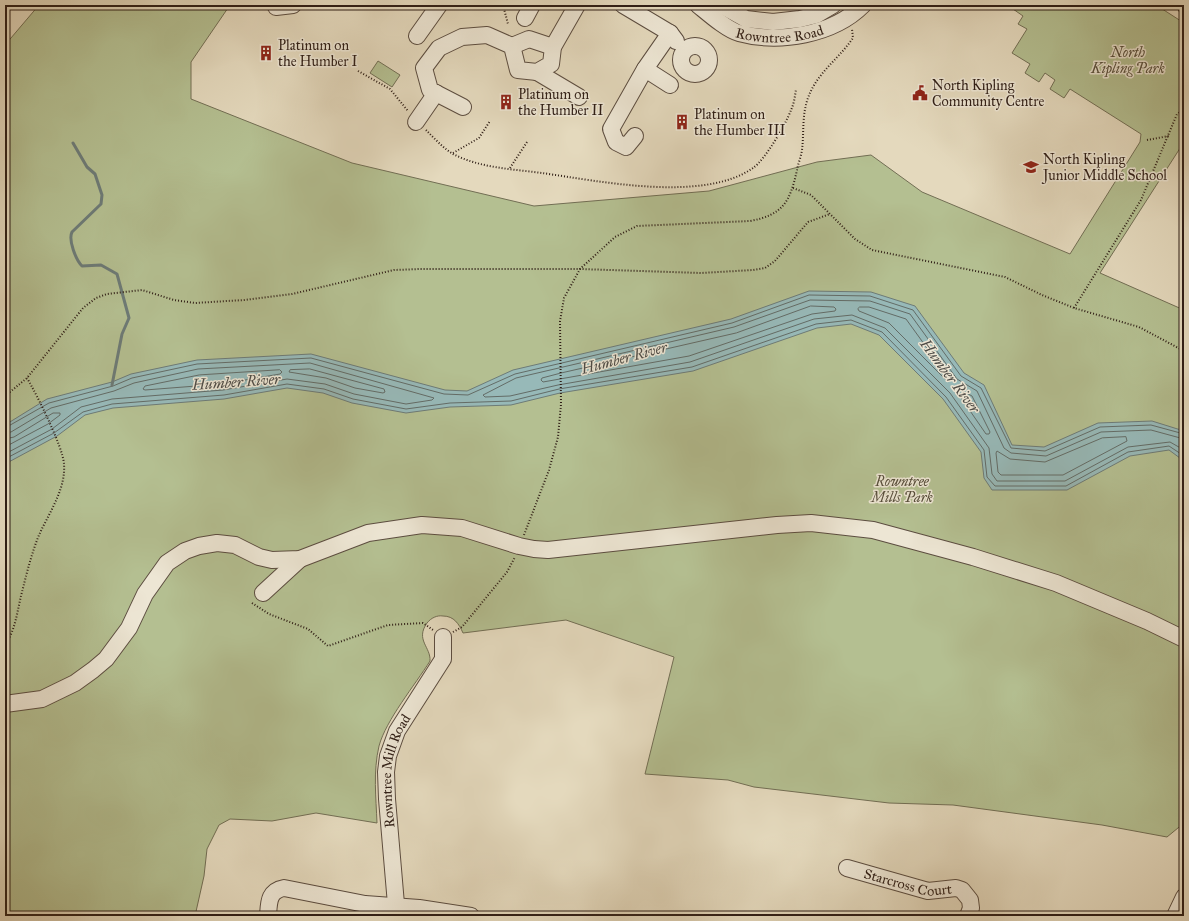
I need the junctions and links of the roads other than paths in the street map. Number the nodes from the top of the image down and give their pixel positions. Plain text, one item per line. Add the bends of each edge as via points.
1 (276, 5) edge
2 (293, 5) edge
3 (439, 5) edge
4 (577, 5) edge
5 (623, 5) edge
6 (698, 5) edge
7 (721, 5) edge
8 (833, 5) edge
9 (863, 5) edge
10 (670, 33) junction
11 (417, 36) dead end
12 (512, 46) junction
13 (553, 47) junction
14 (683, 53) dead end
15 (645, 69) junction
16 (541, 70) junction
17 (670, 85) dead end
18 (436, 93) junction
19 (580, 93) dead end
20 (463, 107) dead end
21 (416, 122) road end
22 (635, 136) dead end
23 (300, 559) junction
24 (258, 598) road end
25 (443, 637) road end
26 (1184, 639) edge
27 (5, 704) edge
28 (847, 868) dead end
29 (1184, 897) edge
30 (397, 911) edge
31 (268, 916) edge
32 (471, 916) edge
33 (968, 916) edge
34 (1175, 916) edge

1 - 2 street
3 - 11 street
4 - 13 street
5 - 10 street
6 - 9 street, Rowntree Road via 737,33 767,38 799,36 825,28 854,13
7 - 8 street, Rowntree Road via 746,19 773,22 816,15
10 - 14 street
10 - 15 street
12 - 13 street via 529,40
12 - 16 street via 518,70
12 - 18 street via 487,35 462,37 439,48 424,68 430,90
13 - 16 street via 551,64
15 - 17 street
15 - 22 street via 611,129 616,142 626,147
16 - 19 street
18 - 20 street
18 - 21 street
23 - 24 street
23 - 26 street via 368,533 422,525 462,528 519,546 548,550 811,523 840,525 874,530 1056,583
23 - 27 street via 272,560 235,545 217,543 185,551 167,563 158,575 145,594 129,628 106,659 75,683 42,699
25 - 30 street, Rowntree Mill Road via 443,659 397,731 388,756 387,799
28 - 33 street, Starcross Court via 928,891 956,888 962,890 970,900
29 - 34 street
30 - 31 street via 284,888 277,889 271,894 268,901
30 - 32 street

